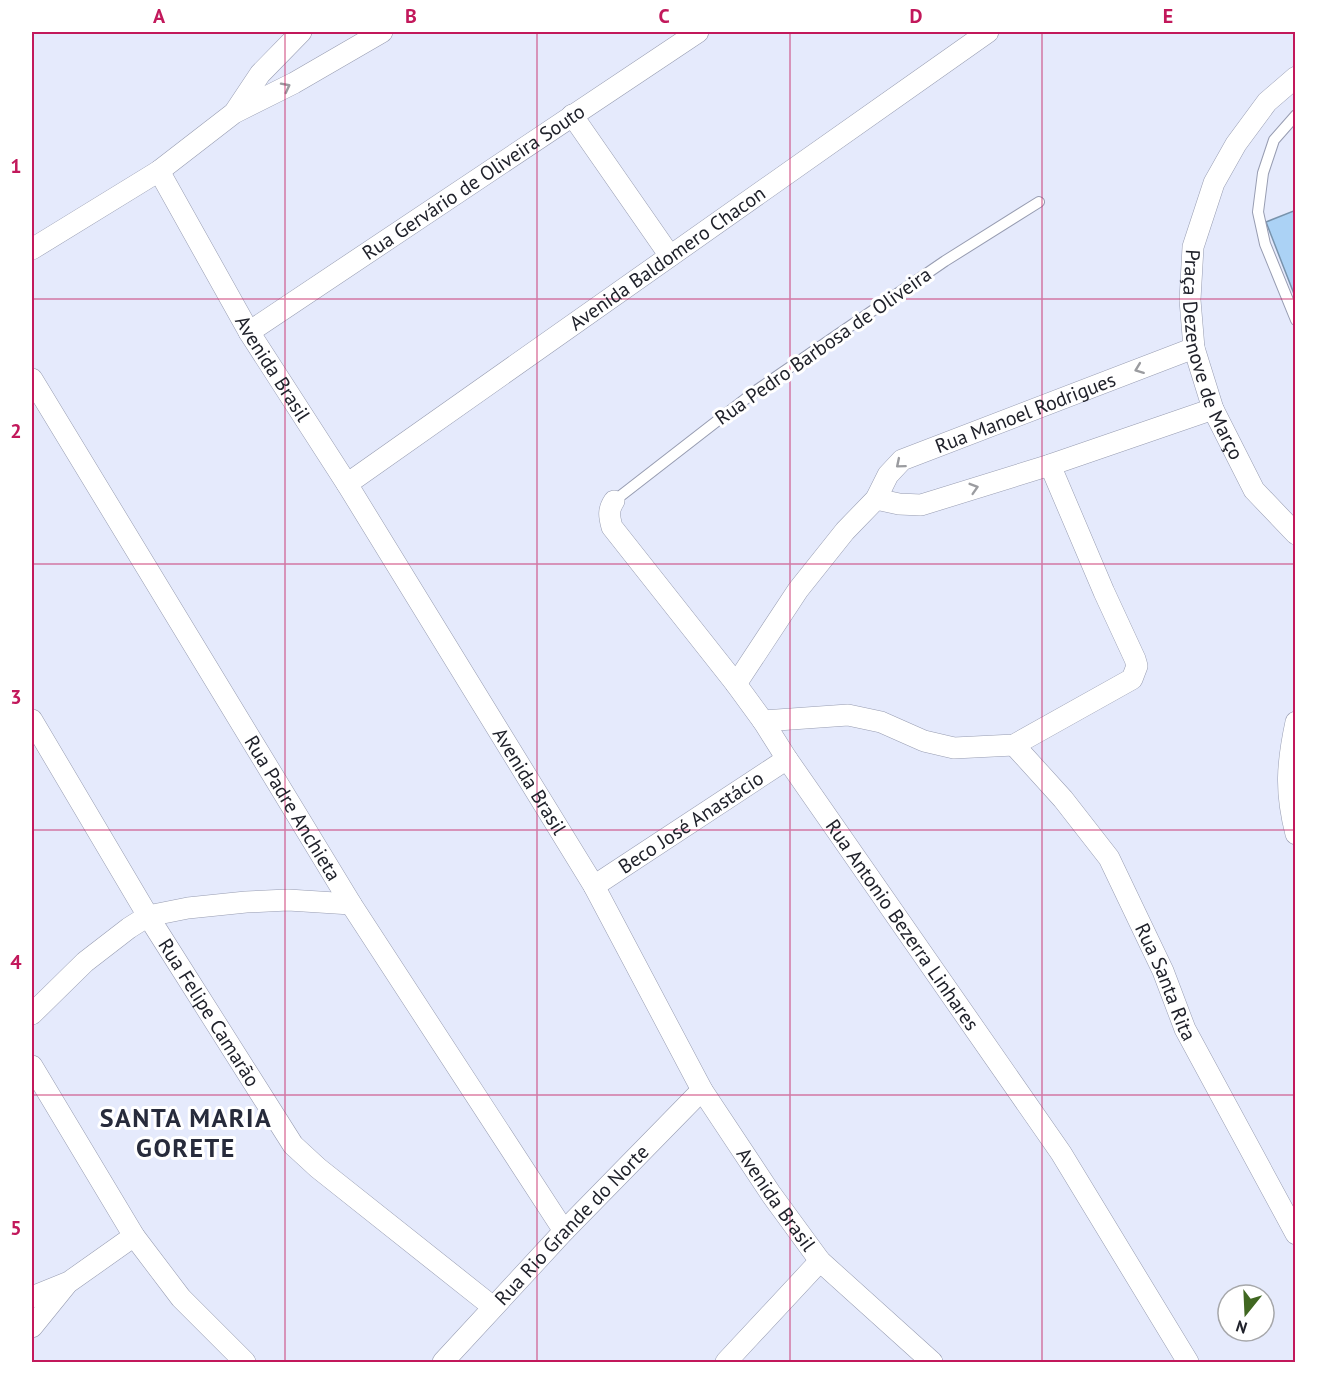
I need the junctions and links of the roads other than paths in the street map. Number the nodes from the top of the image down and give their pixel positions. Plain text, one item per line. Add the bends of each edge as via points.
1 (301, 32) edge
2 (698, 32) edge
3 (988, 32) edge
4 (374, 33) edge
5 (1296, 77) edge
6 (234, 113) junction
7 (572, 115) junction
8 (1296, 115) edge
9 (159, 171) junction
10 (1039, 202) dead end
11 (32, 249) edge
12 (670, 256) junction
13 (1296, 320) edge
14 (249, 332) junction
15 (1194, 348) junction
16 (32, 379) edge
17 (1213, 409) junction
18 (1050, 465) junction
19 (346, 484) junction
20 (876, 499) junction
21 (614, 501) joint
22 (1296, 534) edge
23 (736, 684) junction
24 (32, 720) edge
25 (763, 721) junction
26 (1296, 722) edge
27 (1014, 745) junction
28 (787, 759) junction
29 (1296, 834) edge
30 (594, 886) junction
31 (351, 904) junction
32 (148, 916) junction
33 (32, 1014) edge
34 (32, 1066) edge
35 (702, 1090) junction
36 (564, 1231) junction
37 (1296, 1234) edge
38 (134, 1236) junction
39 (820, 1261) junction
40 (69, 1282) junction
41 (32, 1297) edge
42 (493, 1307) junction
43 (32, 1327) edge
44 (245, 1362) edge
45 (443, 1362) edge
46 (726, 1362) edge
47 (932, 1362) edge
48 (1188, 1362) edge

1 - 6 street via 260,74
2 - 7 street, Rua Gervário de Oliveira Souto
3 - 12 street, Avenida Baldomero Chacon
6 -> 4 street via 294,83
5 - 15 street, Praça Dezenove de Março via 1267,102 1214,183 1193,247 1190,300
6 - 9 street
7 - 12 street
7 - 14 street, Rua Gervário de Oliveira Souto
8 - 13 lane via 1274,140 1263,173 1258,212 1265,244
9 - 11 street
9 - 14 street, Avenida Brasil
10 - 21 lane, Rua Pedro Barbosa de Oliveira via 756,390
12 - 19 street, Avenida Baldomero Chacon
14 - 19 street, Avenida Brasil
15 - 17 street, Praça Dezenove de Março
15 -> 20 street, Rua Manoel Rodrigues via 902,460
16 - 31 street, Rua Padre Anchieta
17 - 18 street
17 - 22 street, Praça Dezenove de Março via 1254,490
20 -> 18 street via 921,505
18 - 27 street via 1137,666 1132,680
19 - 30 street, Avenida Brasil
20 - 23 street, Rua Manoel Rodrigues via 798,590
21 - 23 street, Rua Antonio Bezerra Linhares via 609,517 612,526
23 - 25 street, Rua Antonio Bezerra Linhares
24 - 32 street, Rua Felipe Camarão
25 - 27 street via 848,715 881,722 924,741 954,748
25 - 28 street, Rua Antonio Bezerra Linhares
26 - 29 street via 1288,762 1290,811
27 - 37 street, Rua Santa Rita via 1109,858 1164,971 1185,1029
28 - 30 street, Beco José Anastácio
28 - 48 street, Rua Antonio Bezerra Linhares via 1061,1153
30 - 35 street, Avenida Brasil
31 - 32 street via 246,902
31 - 36 street, Rua Padre Anchieta
32 - 33 street via 85,963
32 - 42 street, Rua Felipe Camarão via 293,1145
34 - 38 street
35 - 36 street, Rua Rio Grande do Norte
35 - 39 street, Avenida Brasil
36 - 42 street, Rua Rio Grande do Norte
38 - 40 street
38 - 44 street via 181,1298
39 - 46 street
39 - 47 street, Avenida Brasil
40 - 41 street
40 - 43 street
42 - 45 street, Rua Rio Grande do Norte

